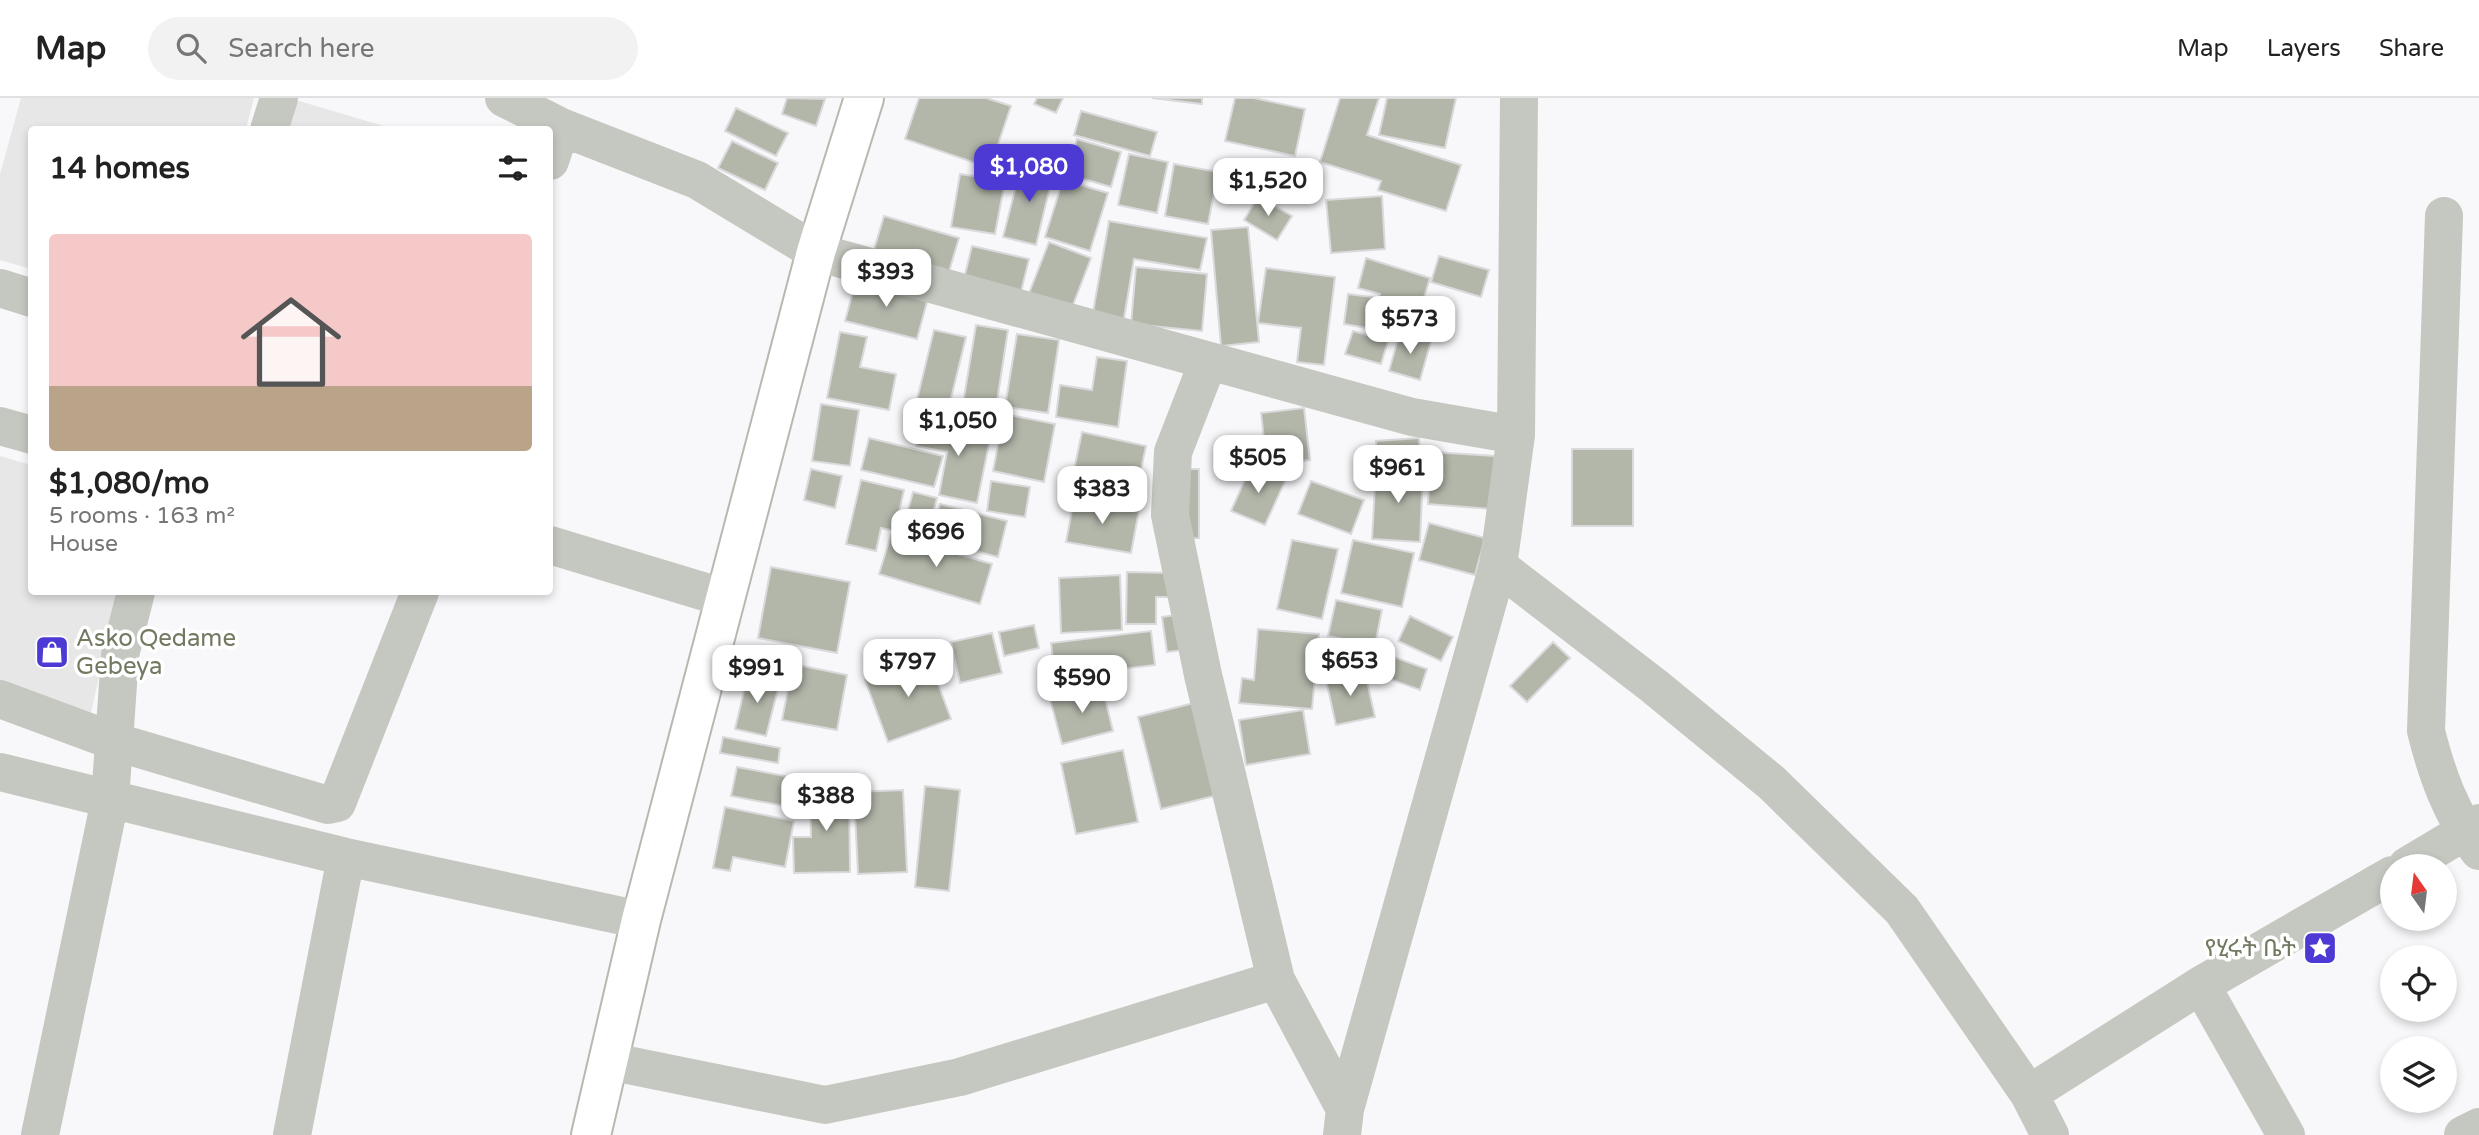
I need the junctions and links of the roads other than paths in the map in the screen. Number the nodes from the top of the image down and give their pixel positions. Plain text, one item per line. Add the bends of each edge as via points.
1 (279, 98) edge
2 (504, 98) edge
3 (864, 98) edge
4 (1519, 98) edge
5 (270, 126) edge
6 (535, 126) edge
7 (555, 144) edge
8 (2444, 215) dead end
9 (816, 252) junction
10 (0, 288) edge
11 (28, 297) edge
12 (1208, 362) junction
13 (0, 426) edge
14 (28, 434) edge
15 (1516, 435) junction
16 (553, 546) edge
17 (1498, 566) junction
18 (135, 595) edge
19 (419, 595) edge
20 (725, 598) junction
21 (0, 699) edge
22 (116, 742) junction
23 (0, 772) edge
24 (110, 800) junction
25 (2474, 836) edge
26 (2434, 854) edge
27 (346, 857) junction
28 (2380, 882) edge
29 (641, 920) junction
30 (1276, 980) junction
31 (2201, 985) junction
32 (608, 1061) junction
33 (2029, 1094) junction
34 (1344, 1122) edge
35 (2479, 1127) edge
36 (40, 1135) edge
37 (292, 1135) edge
38 (591, 1135) edge
39 (2050, 1135) edge
40 (2286, 1135) edge
41 (2463, 1135) edge

1 - 5 street
2 - 6 street
3 - 9 main road
4 - 15 street
7 - 9 street via 697,180
8 - 25 street via 2426,731 2438,779
9 - 12 street
9 - 20 main road
10 - 11 street
12 - 15 street via 1412,417
12 - 30 street via 1173,452 1170,515
13 - 14 street
15 - 17 street
16 - 20 street
17 - 33 street via 1772,783 1902,910
17 - 34 street
18 - 22 street via 120,655
19 - 22 street via 337,803 328,806
20 - 29 main road
21 - 22 street
22 - 24 street
23 - 24 street
24 - 27 street
24 - 36 street
25 - 26 street
27 - 29 street
27 - 37 street
28 - 31 street
29 - 32 main road
30 - 32 street via 960,1077 825,1105
30 - 34 street
31 - 33 street
31 - 40 street
32 - 38 main road
33 - 39 street
35 - 41 street

